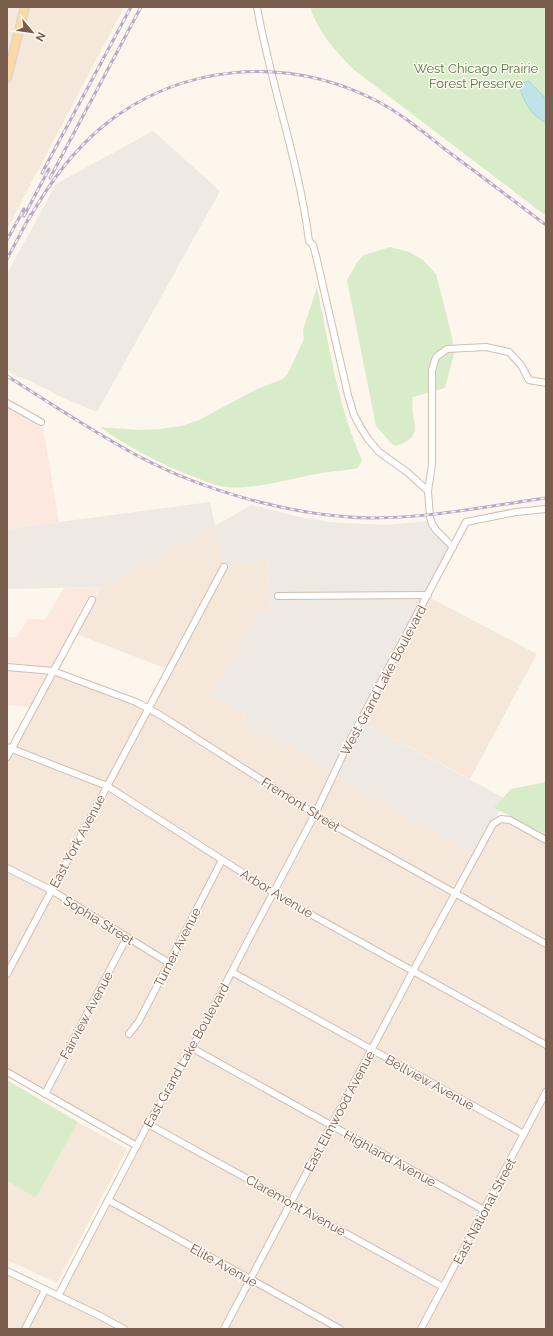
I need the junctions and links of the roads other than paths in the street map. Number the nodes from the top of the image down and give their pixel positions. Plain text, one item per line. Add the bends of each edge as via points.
1 (25, 7) edge
2 (257, 7) edge
3 (7, 78) edge
4 (546, 383) edge
5 (7, 403) edge
6 (42, 422) dead end
7 (428, 491) junction
8 (546, 509) edge
9 (453, 547) junction
10 (224, 567) dead end
11 (428, 595) junction
12 (278, 596) dead end
13 (92, 600) dead end
14 (7, 667) edge
15 (53, 671) junction
16 (148, 709) junction
17 (9, 748) edge
18 (7, 757) edge
19 (107, 786) junction
20 (315, 814) junction
21 (546, 840) edge
22 (222, 860) junction
23 (7, 868) edge
24 (51, 890) junction
25 (274, 892) junction
26 (455, 893) junction
27 (127, 937) junction
28 (546, 944) edge
29 (169, 963) junction
30 (413, 971) junction
31 (232, 972) junction
32 (7, 974) edge
33 (129, 1034) dead end
34 (546, 1045) edge
35 (192, 1048) junction
36 (372, 1049) junction
37 (7, 1072) edge
38 (546, 1092) edge
39 (45, 1094) junction
40 (148, 1124) junction
41 (331, 1126) junction
42 (524, 1134) junction
43 (137, 1146) junction
44 (108, 1200) junction
45 (291, 1202) junction
46 (484, 1210) junction
47 (7, 1271) edge
48 (250, 1279) junction
49 (443, 1287) junction
50 (45, 1290) junction
51 (58, 1296) junction
52 (25, 1329) edge
53 (124, 1329) edge
54 (224, 1329) edge
55 (340, 1329) edge
56 (421, 1329) edge

1 - 3 main road
2 - 7 street via 303,202 309,241 316,256 354,415 380,452 408,472
4 - 7 street via 528,380 521,365 509,352 486,346 447,349 436,357 432,370 432,464
5 - 6 street
7 - 9 street via 432,524
8 - 9 street, West Grand Lake Boulevard via 466,522
9 - 11 street, West Grand Lake Boulevard
10 - 16 street, East York Avenue
11 - 12 street
11 - 20 street, West Grand Lake Boulevard via 348,744
13 - 15 street
14 - 15 street, Fremont Street
15 - 16 street, Fremont Street via 136,702
15 - 17 street
16 - 19 street, East York Avenue
16 - 20 street, Fremont Street
17 - 18 street
17 - 19 street, Arbor Avenue
19 - 22 street, Arbor Avenue
19 - 24 street, East York Avenue
20 - 25 street, East Grand Lake Boulevard
20 - 26 street, Fremont Street
21 - 26 street, East Elmwood Avenue via 513,822 501,819 493,824
22 - 25 street, Arbor Avenue
22 - 29 street, Turner Avenue
23 - 24 street, Sophia Street
24 - 27 street, Sophia Street
24 - 32 street, East York Avenue
25 - 30 street, Arbor Avenue
25 - 31 street, East Grand Lake Boulevard
26 - 28 street, Fremont Street
26 - 30 street, East Elmwood Avenue
27 - 29 street, Sophia Street
27 - 39 street, Fairview Avenue
29 - 33 street, Turner Avenue
30 - 34 street, Arbor Avenue
30 - 36 street, East Elmwood Avenue
31 - 35 street, East Grand Lake Boulevard
31 - 36 street, Bellview Avenue
35 - 40 street, East Grand Lake Boulevard
35 - 41 street, Highland Avenue
36 - 41 street, East Elmwood Avenue
36 - 42 street, Bellview Avenue
37 - 39 street
38 - 42 street, East National Street
39 - 43 street
40 - 43 street, East Grand Lake Boulevard
40 - 45 street, Claremont Avenue
41 - 45 street, East Elmwood Avenue
41 - 46 street, Highland Avenue
42 - 46 street, East National Street
43 - 44 street, East Grand Lake Boulevard
44 - 48 street, Elite Avenue
44 - 51 street, East Grand Lake Boulevard
45 - 48 street, East Elmwood Avenue
45 - 49 street, Claremont Avenue
46 - 49 street, East National Street
47 - 50 street
48 - 54 street, East Elmwood Avenue
48 - 55 street, Elite Avenue
49 - 56 street, East National Street
50 - 51 street
50 - 52 street
51 - 53 street

